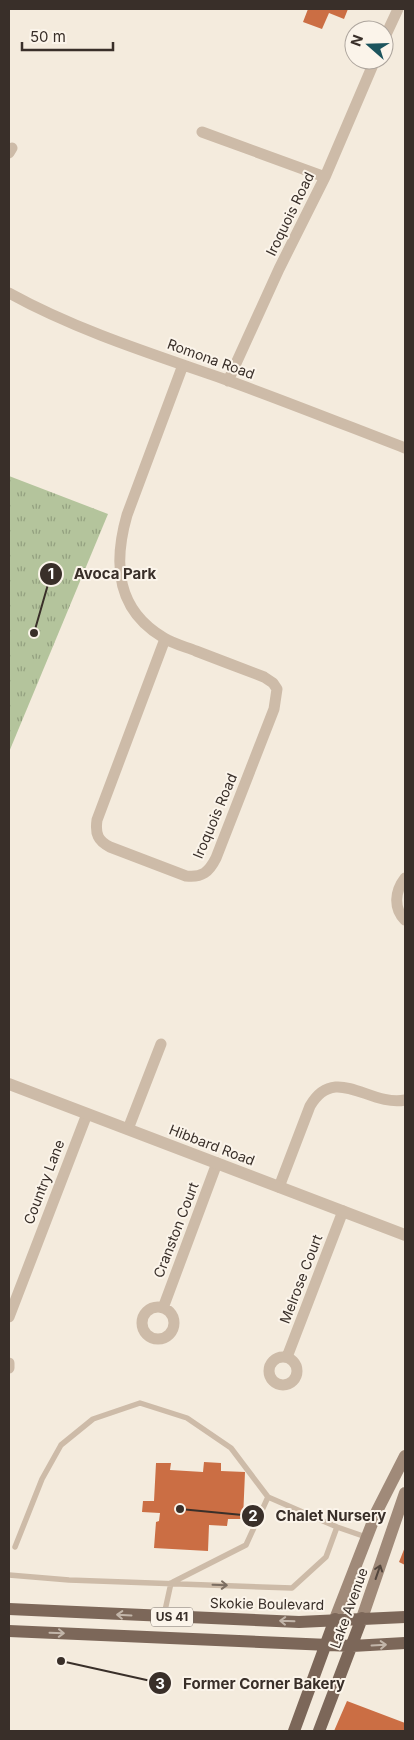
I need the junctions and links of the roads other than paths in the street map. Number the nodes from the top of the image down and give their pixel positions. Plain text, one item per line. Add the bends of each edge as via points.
1 (371, 70) edge
2 (202, 132) dead end
3 (325, 177) junction
4 (9, 293) edge
5 (183, 365) junction
6 (228, 381) junction
7 (405, 448) edge
8 (165, 639) junction
9 (405, 878) edge
10 (405, 920) edge
11 (161, 1044) dead end
12 (9, 1084) edge
13 (405, 1100) edge
14 (87, 1114) junction
15 (128, 1129) junction
16 (217, 1163) junction
17 (280, 1187) junction
18 (343, 1211) junction
19 (405, 1235) edge
20 (163, 1308) dead end
21 (9, 1317) edge
22 (287, 1357) dead end
23 (9, 1363) edge
24 (9, 1368) edge
25 (405, 1456) edge
26 (405, 1493) edge
27 (268, 1497) junction
28 (337, 1528) junction
29 (367, 1538) junction
30 (15, 1547) dead end
31 (9, 1575) edge
32 (171, 1583) junction
33 (9, 1609) edge
34 (164, 1616) junction
35 (405, 1617) edge
36 (362, 1618) junction
37 (335, 1619) junction
38 (9, 1631) edge
39 (405, 1643) edge
40 (326, 1644) junction
41 (352, 1646) junction
42 (294, 1731) edge
43 (319, 1731) edge

1 - 3 street, Iroquois Road
2 - 3 street
3 - 6 street, Iroquois Road
4 - 5 street, Romona Road via 92,332
5 - 6 street, Romona Road
5 - 8 street, Iroquois Road via 120,538 120,574 130,605 138,618
6 - 7 street, Romona Road
8 - 8 street, Iroquois Road via 264,677 277,689 274,709 216,858 211,868 194,877 110,847 97,837 96,829
9 - 10 street via 396,896 397,909
11 - 15 street
12 - 14 street, Hibbard Road
13 - 17 street via 381,1100 345,1087 333,1086 324,1090 310,1106
14 - 15 street, Hibbard Road
14 - 21 street, Country Lane
15 - 16 street, Hibbard Road
16 - 17 street, Hibbard Road
16 - 20 street, Cranston Court
17 - 18 street, Hibbard Road
18 - 19 street, Hibbard Road
18 - 22 street, Melrose Court
23 - 24 street
25 - 29 main road, Lake Avenue
36 -> 26 main road, Lake Avenue
27 - 28 lane
27 - 30 lane via 231,1448 187,1418 140,1403 93,1419 61,1445 42,1479
27 - 32 lane via 246,1545
28 - 29 lane
32 -> 28 lane via 292,1588 326,1557
29 - 37 main road, Lake Avenue
31 - 32 lane
32 - 34 lane
34 -> 33 main road, Skokie Boulevard / US 41
37 -> 34 main road, Skokie Boulevard / US 41 via 299,1622
35 - 36 main road, Skokie Boulevard / US 41
36 - 37 main road, Skokie Boulevard / US 41
36 - 41 main road, Lake Avenue
37 - 40 main road, Lake Avenue
38 -> 40 main road, US 41
41 -> 39 main road, US 41
40 - 41 main road, US 41
40 - 42 main road, Lake Avenue
41 - 43 main road, Lake Avenue

